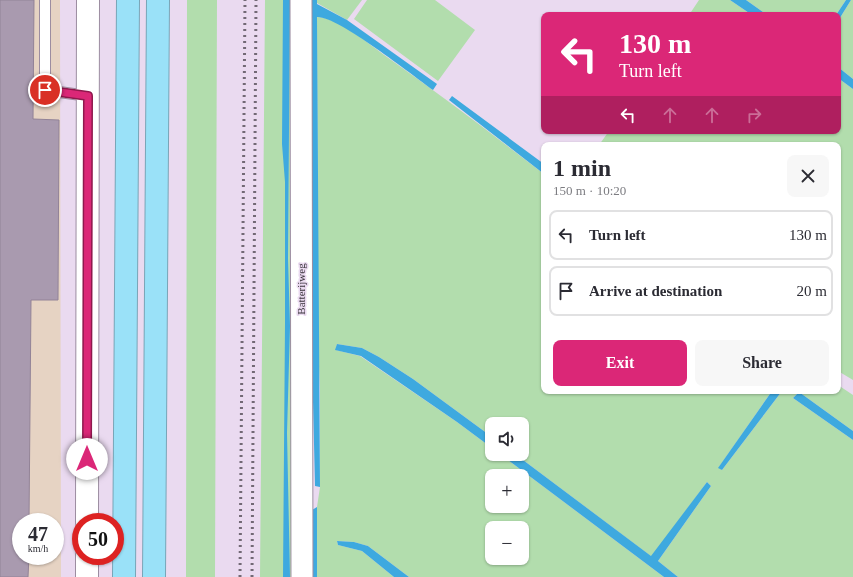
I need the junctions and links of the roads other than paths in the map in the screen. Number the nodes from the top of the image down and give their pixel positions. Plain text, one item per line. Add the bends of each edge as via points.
1 (45, 0) edge
2 (88, 0) edge
3 (128, 0) edge
4 (158, 0) edge
5 (301, 0) edge
6 (88, 96) junction
7 (87, 513) edge
8 (87, 565) edge
9 (87, 577) edge
10 (124, 577) edge
11 (154, 577) edge
12 (302, 577) edge

1 - 6 lane via 45,90
2 - 6 main road
3 - 10 highway
4 - 11 highway
5 - 12 street, Batterijweg
6 - 7 main road
8 - 9 main road

